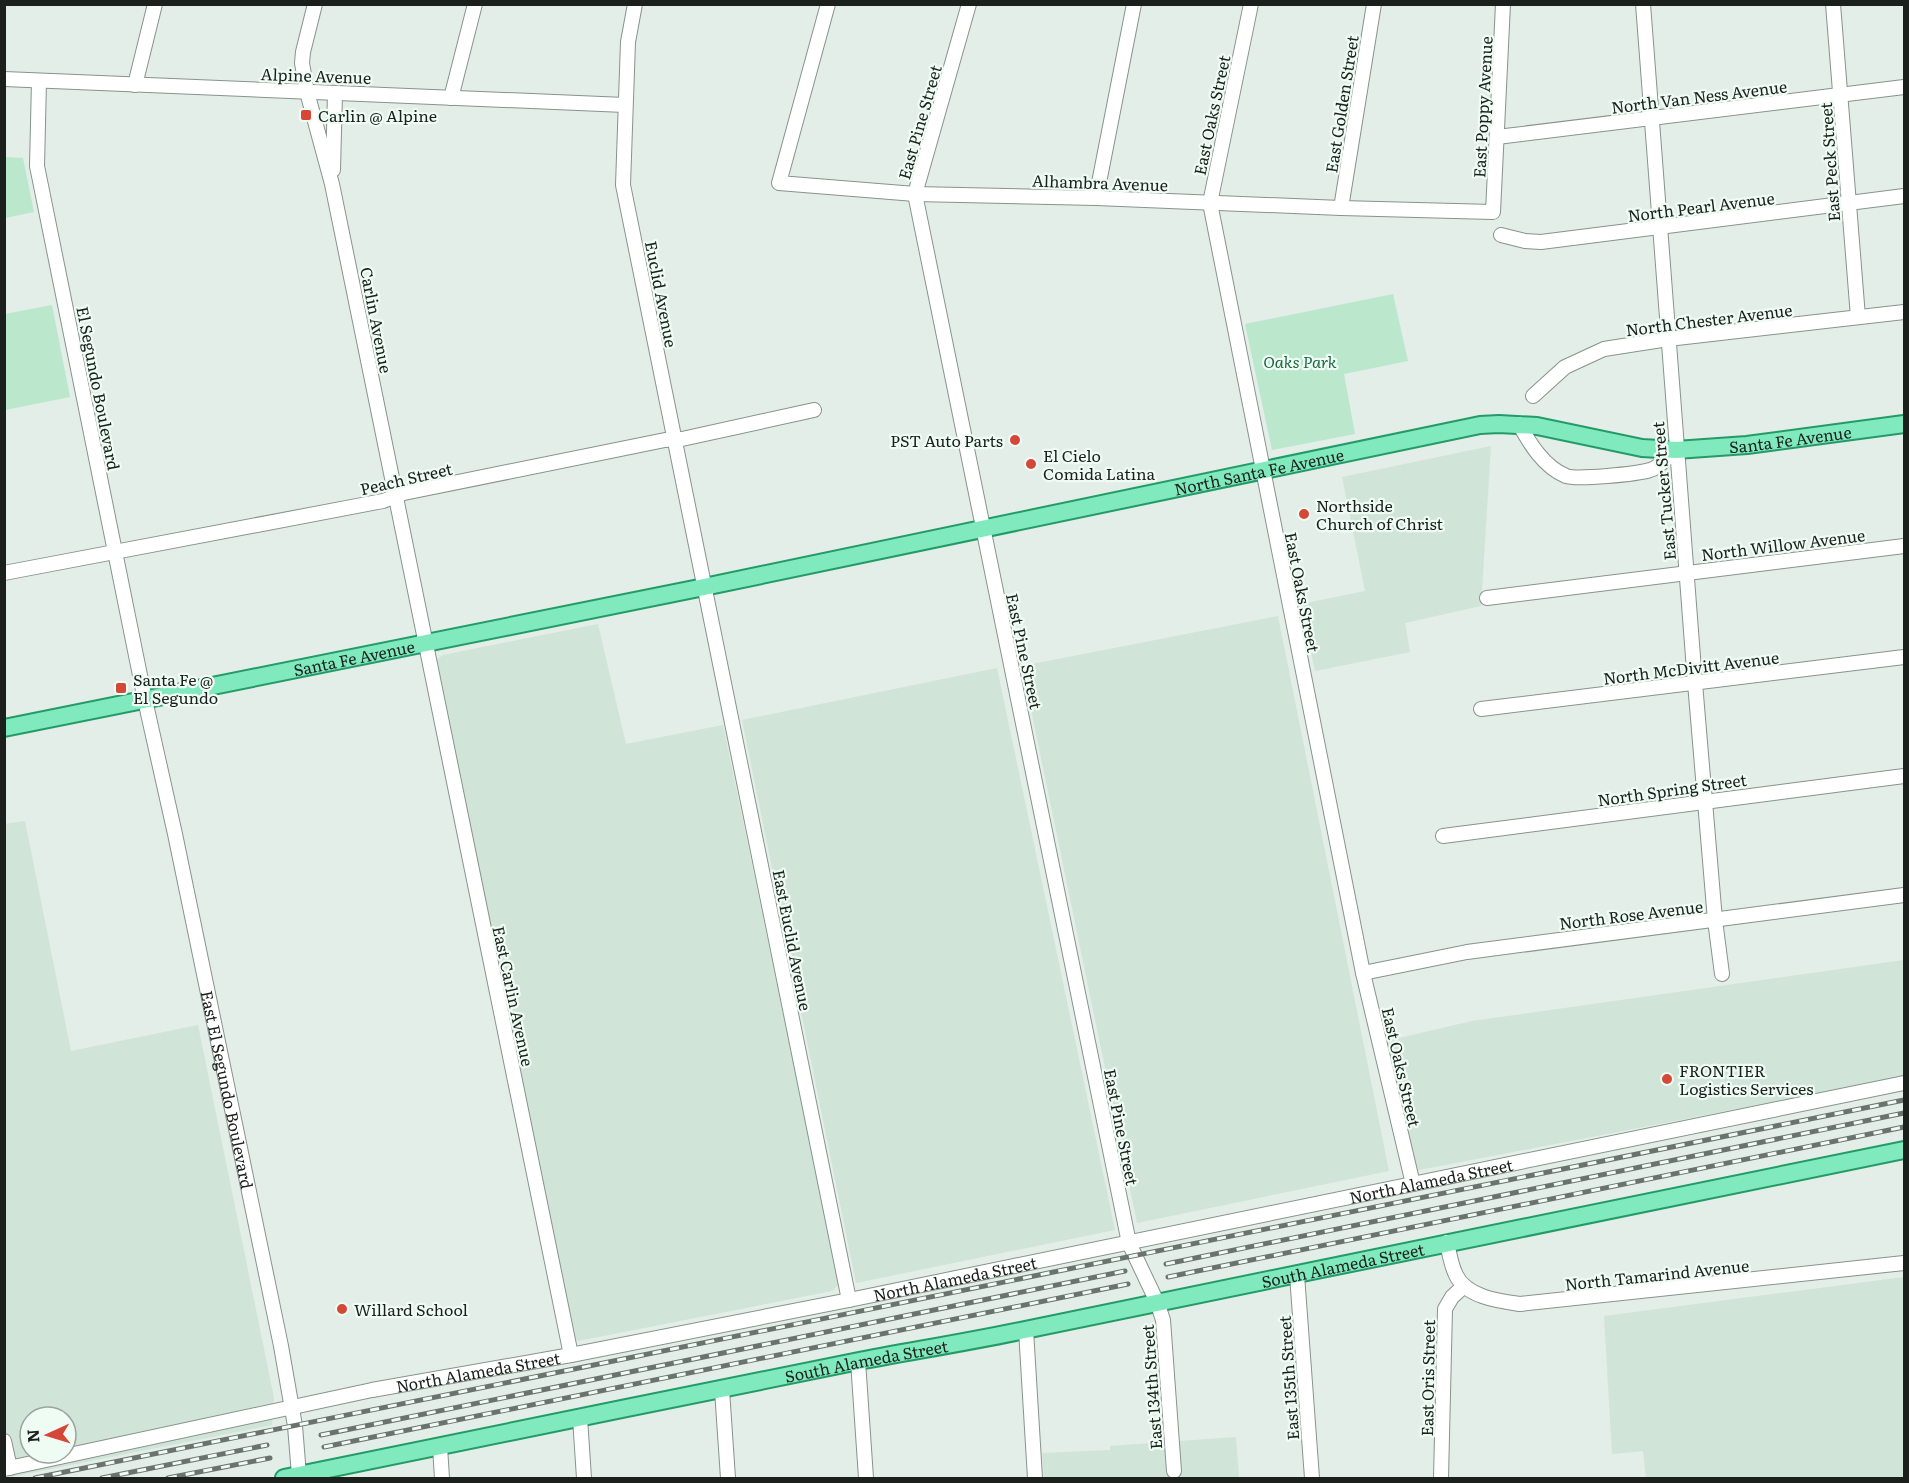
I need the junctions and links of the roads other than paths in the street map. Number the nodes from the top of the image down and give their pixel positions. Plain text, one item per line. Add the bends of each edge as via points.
1 (155, 4) edge
2 (315, 4) edge
3 (475, 4) edge
4 (635, 4) edge
5 (828, 4) edge
6 (969, 4) edge
7 (1134, 4) edge
8 (1251, 4) edge
9 (1374, 4) edge
10 (1503, 4) edge
11 (1643, 4) edge
12 (1833, 4) edge
13 (4, 79) edge
14 (39, 81) junction
15 (135, 85) junction
16 (1905, 87) edge
17 (307, 92) junction
18 (335, 93) junction
19 (1841, 96) junction
20 (451, 98) junction
21 (625, 105) junction
22 (1652, 118) junction
23 (1497, 137) junction
24 (332, 184) junction
25 (915, 194) junction
26 (1905, 196) edge
27 (1096, 198) junction
28 (1210, 203) junction
29 (1848, 204) junction
30 (1341, 208) junction
31 (1493, 212) joint
32 (1661, 228) junction
33 (1501, 235) dead end
34 (1905, 312) edge
35 (1858, 317) junction
36 (1668, 339) junction
37 (1533, 396) dead end
38 (814, 410) dead end
39 (1520, 424) junction
40 (1905, 424) edge
41 (674, 440) junction
42 (1676, 450) junction
43 (1262, 472) junction
44 (395, 495) junction
45 (983, 529) junction
46 (1905, 546) edge
47 (116, 552) junction
48 (1687, 572) junction
49 (4, 573) edge
50 (704, 586) junction
51 (1487, 598) dead end
52 (425, 644) junction
53 (1905, 657) edge
54 (1695, 683) junction
55 (145, 700) junction
56 (1481, 709) dead end
57 (4, 728) edge
58 (1905, 776) edge
59 (1705, 801) junction
60 (1443, 836) dead end
61 (1905, 895) edge
62 (1715, 920) junction
63 (1363, 972) junction
64 (1722, 974) dead end
65 (1905, 1083) edge
66 (1905, 1150) edge
67 (1413, 1184) junction
68 (1447, 1242) junction
69 (1129, 1243) junction
70 (1905, 1263) edge
71 (1297, 1275) junction
72 (1464, 1287) junction
73 (849, 1300) junction
74 (1157, 1302) junction
75 (1026, 1330) junction
76 (571, 1355) junction
77 (858, 1361) junction
78 (722, 1390) junction
79 (292, 1408) junction
80 (580, 1418) junction
81 (4, 1441) edge
82 (440, 1447) junction
83 (7, 1468) edge
84 (1174, 1471) dead end
85 (294, 1477) edge
86 (442, 1479) edge
87 (584, 1479) edge
88 (728, 1479) edge
89 (866, 1479) edge
90 (1035, 1479) edge
91 (1312, 1479) edge
92 (1441, 1479) edge

1 - 15 street
2 - 17 street, Carlin Avenue via 303,56
3 - 20 street
4 - 21 street, Euclid Avenue via 628,34
5 - 25 street, Alhambra Avenue via 779,183
6 - 25 street, East Pine Street
7 - 27 street
8 - 28 street, East Oaks Street
9 - 30 street, East Golden Street
10 - 23 street, East Poppy Avenue
11 - 22 street, East Tucker Street
12 - 19 street, East Peck Street
13 - 14 street, Alpine Avenue
14 - 15 street, Alpine Avenue
14 - 47 street, El Segundo Boulevard via 37,166
15 - 17 street, Alpine Avenue
16 - 19 street, North Van Ness Avenue
17 - 18 street, Alpine Avenue
17 - 24 street, Carlin Avenue
18 - 20 street, Alpine Avenue
18 - 24 street
19 - 22 street, North Van Ness Avenue
19 - 29 street, East Peck Street
20 - 21 street, Alpine Avenue
21 - 41 street, Euclid Avenue via 623,185
22 - 23 street, North Van Ness Avenue
22 - 32 street, East Tucker Street
23 - 31 street, East Poppy Avenue
24 - 44 street, Carlin Avenue
25 - 27 street, Alhambra Avenue
25 - 45 street, East Pine Street
26 - 29 street, North Pearl Avenue
27 - 28 street, Alhambra Avenue
28 - 30 street, Alhambra Avenue
28 - 43 street, East Oaks Street
29 - 32 street, North Pearl Avenue
29 - 35 street, East Peck Street
30 - 31 street, Alhambra Avenue
32 - 33 street, North Pearl Avenue via 1541,242
32 - 36 street, East Tucker Street
34 - 35 street, North Chester Avenue
35 - 36 street, North Chester Avenue
36 - 37 street, North Chester Avenue via 1604,349 1584,357 1565,367
36 - 42 street, East Tucker Street
38 - 41 street, Peach Street
39 - 42 main road, North Santa Fe Avenue via 1642,448
39 - 42 street via 1532,447 1566,476 1652,470
39 - 43 main road, North Santa Fe Avenue via 1480,425
40 - 42 main road, Santa Fe Avenue via 1748,445
41 - 44 street, Peach Street
41 - 50 street, Euclid Avenue
42 - 48 street, East Tucker Street
43 - 45 main road, North Santa Fe Avenue
43 - 63 street, East Oaks Street
44 - 47 street, Peach Street via 383,501
44 - 52 street, Carlin Avenue
45 - 50 main road, North Santa Fe Avenue
45 - 69 street, East Pine Street
46 - 48 street, North Willow Avenue
47 - 49 street, Peach Street
47 - 55 street, El Segundo Boulevard
48 - 51 street, North Willow Avenue
48 - 54 street, East Tucker Street
50 - 52 main road, Santa Fe Avenue
50 - 73 street, East Euclid Avenue
52 - 55 main road, Santa Fe Avenue
52 - 76 street, East Carlin Avenue
53 - 54 street, North McDivitt Avenue
54 - 56 street, North McDivitt Avenue
54 - 59 street, East Tucker Street
55 - 57 main road, Santa Fe Avenue
55 - 79 street, East El Segundo Boulevard
58 - 59 street, North Spring Street
59 - 60 street, North Spring Street
59 - 62 street, East Tucker Street
61 - 62 street, North Rose Avenue
62 - 63 street, North Rose Avenue via 1467,952
62 - 64 street, East Tucker Street
63 - 67 street, East Oaks Street
65 - 67 street, North Alameda Street
66 - 68 main road
67 - 69 street, North Alameda Street
68 - 71 main road, South Alameda Street
68 - 72 street via 1456,1277
69 - 73 street, North Alameda Street
69 - 74 street, East Pine Street
70 - 72 street, North Tamarind Avenue via 1543,1303 1500,1301
71 - 74 main road, South Alameda Street
71 - 91 street, East 135th Street
72 - 92 street, East Oris Street via 1445,1309
73 - 76 street, North Alameda Street
74 - 75 main road, South Alameda Street
74 - 84 street, East 134th Street via 1163,1320
75 - 77 main road, South Alameda Street
75 - 90 street
76 - 79 street, North Alameda Street
77 - 78 main road, South Alameda Street
77 - 89 street
78 - 80 main road, South Alameda Street
78 - 88 street
79 - 83 street, North Alameda Street
79 - 85 street, East El Segundo Boulevard
80 - 82 main road, South Alameda Street
80 - 87 street
81 - 83 street
82 - 85 main road, South Alameda Street
82 - 86 street

